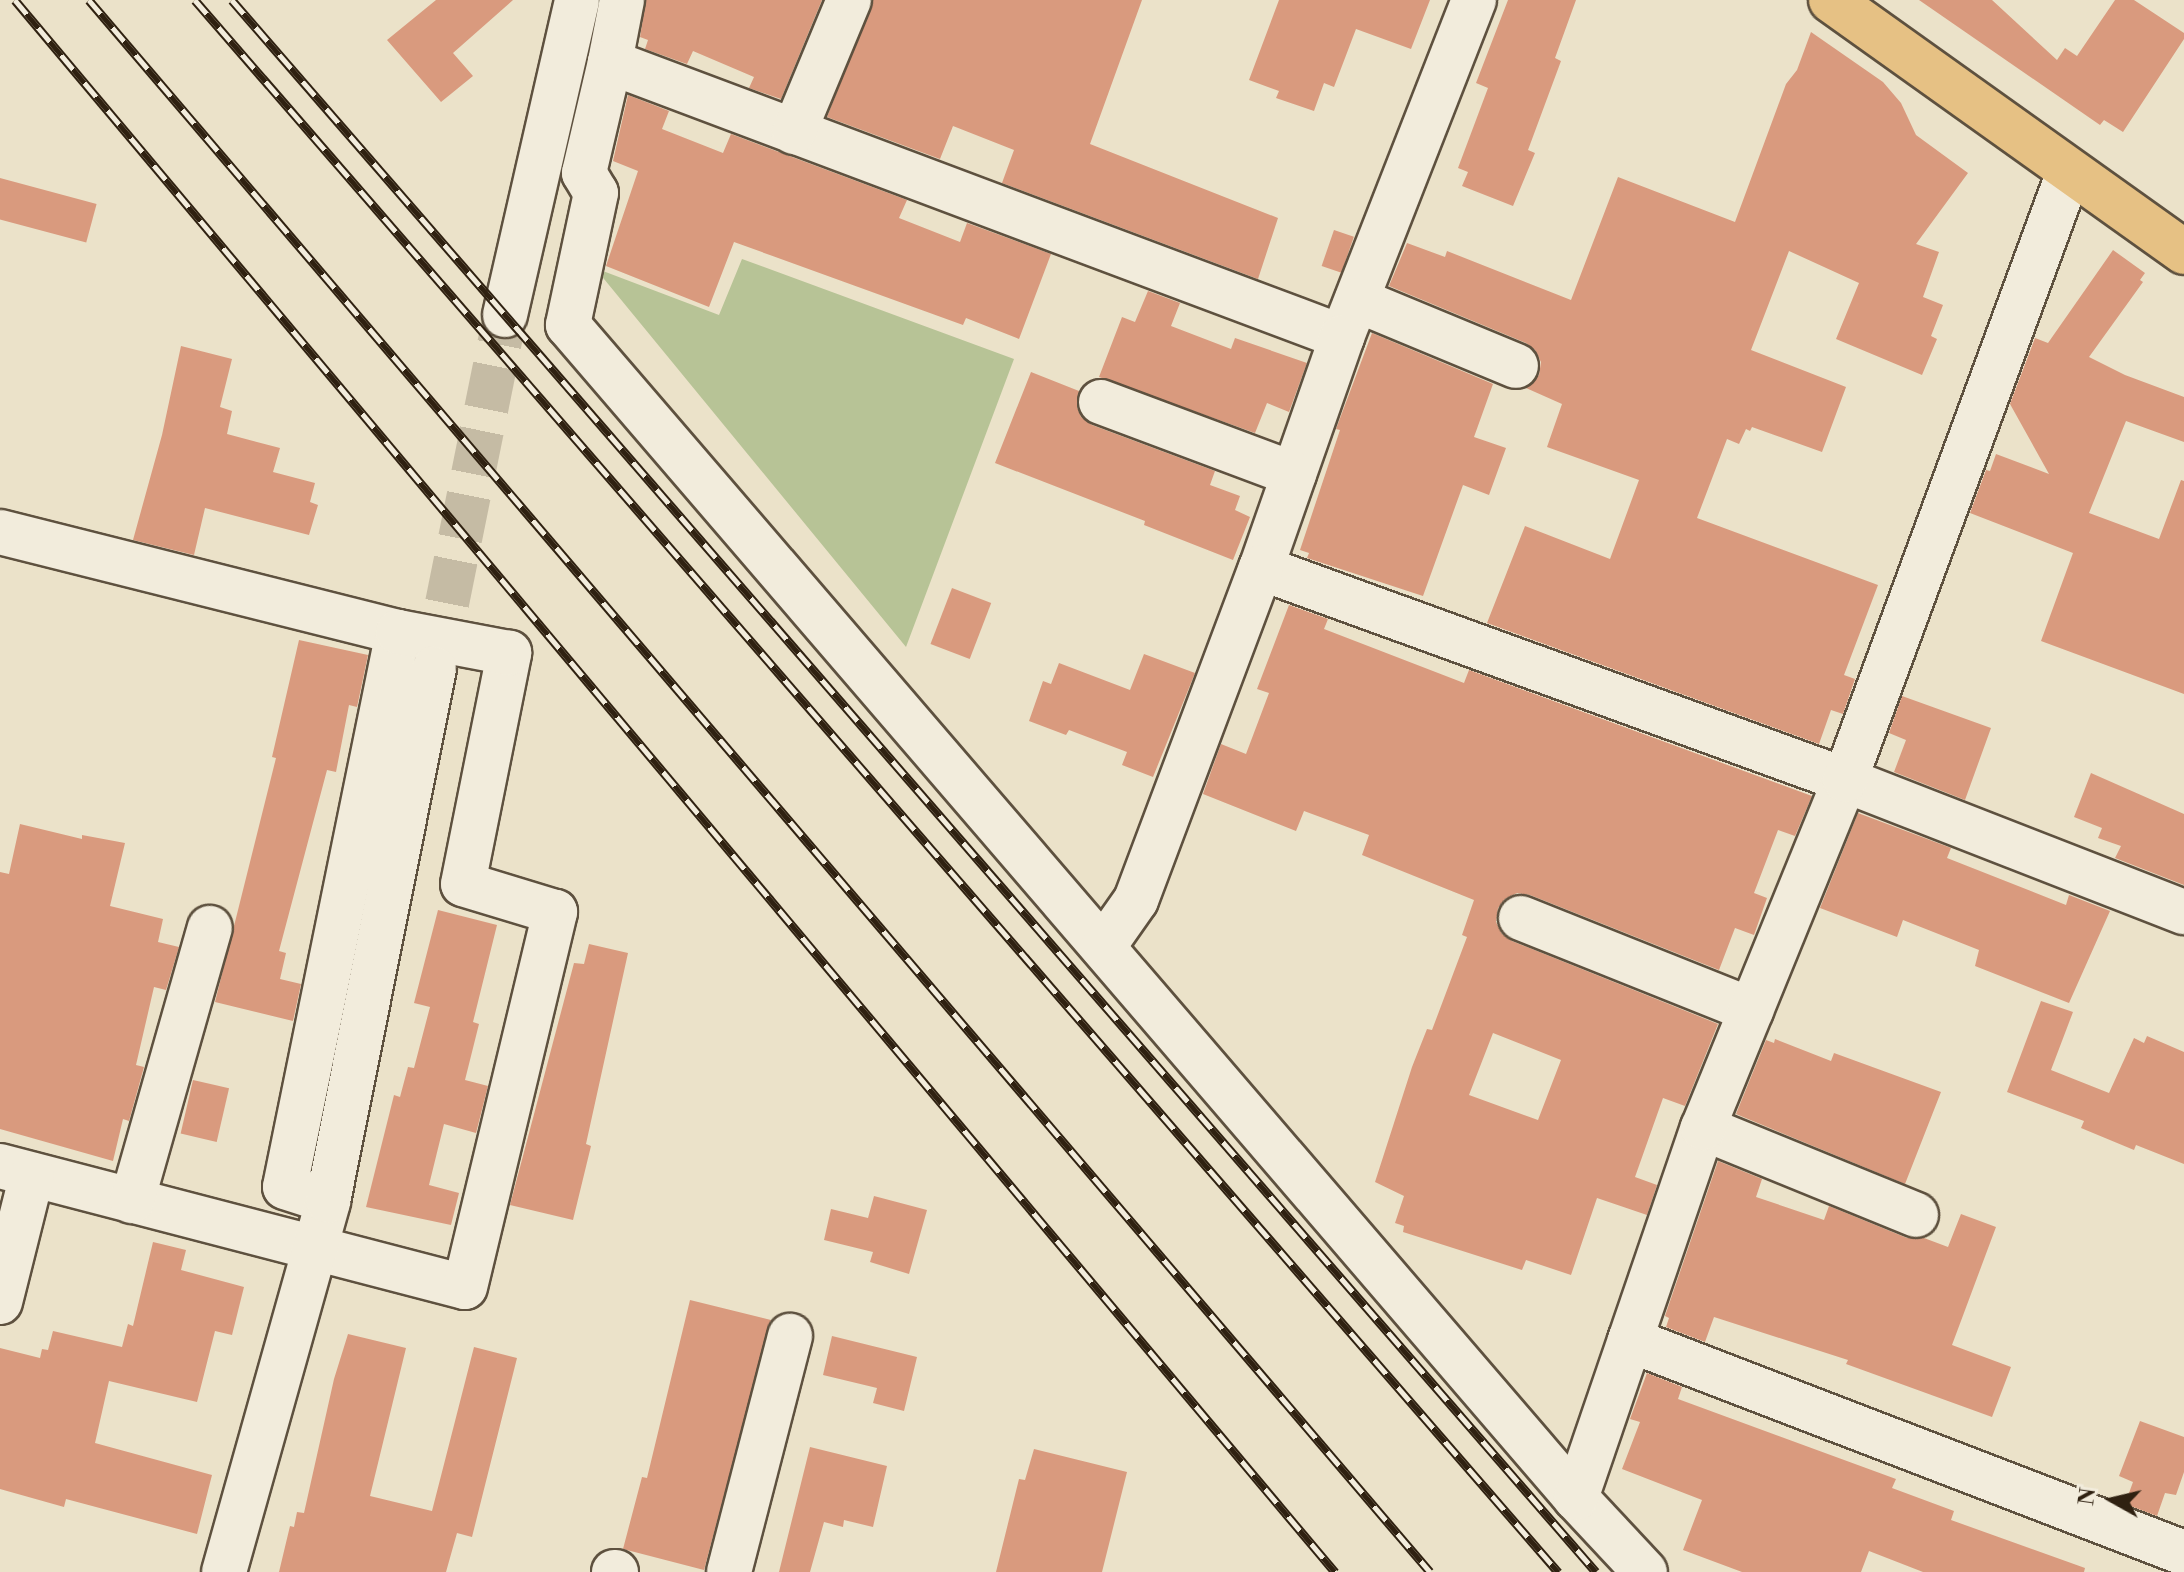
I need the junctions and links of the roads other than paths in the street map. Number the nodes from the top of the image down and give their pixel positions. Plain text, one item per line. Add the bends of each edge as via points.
1 (577, 0) edge
2 (622, 0) edge
3 (849, 0) edge
4 (1474, 0) edge
5 (1831, 0) edge
6 (610, 62) junction
7 (794, 132) junction
8 (2069, 172) junction
9 (2184, 252) edge
10 (505, 315) tunnel mouth
11 (1349, 318) junction
12 (1516, 366) dead end
13 (1101, 402) dead end
14 (1294, 474) junction
15 (0, 532) edge
16 (1261, 568) junction
17 (398, 632) junction
18 (434, 668) tunnel mouth
19 (1845, 780) junction
20 (2184, 912) edge
21 (1521, 918) dead end
22 (210, 928) dead end
23 (1103, 947) junction
24 (1751, 1010) junction
25 (1703, 1128) junction
26 (16, 1170) edge
27 (132, 1201) junction
28 (328, 1201) junction
29 (1916, 1215) dead end
30 (316, 1250) junction
31 (0, 1302) edge
32 (790, 1336) dead end
33 (1630, 1340) junction
34 (1576, 1498) junction
35 (2184, 1553) edge
36 (224, 1572) edge
37 (729, 1572) edge
38 (1645, 1572) edge

1 - 10 street
2 - 6 street
3 - 7 street
4 - 11 street
5 - 8 highway
6 - 7 street
6 - 23 street via 584,173 596,193 568,325
7 - 11 street
8 - 9 highway
8 - 19 street
11 - 12 street
11 - 14 street
13 - 14 street
14 - 16 street
15 - 17 street
16 - 19 street
16 - 23 street via 1136,900
17 - 28 street via 285,1187
17 - 30 street via 509,653 463,884 555,912 465,1287
18 - 28 street
19 - 20 street
19 - 24 street
21 - 24 street
22 - 27 street
23 - 34 street
24 - 25 street
25 - 29 street
25 - 33 street
26 - 27 street
26 - 31 street
27 - 30 street
28 - 30 street
30 - 36 street
32 - 37 street
33 - 34 street
33 - 35 street
34 - 38 street

